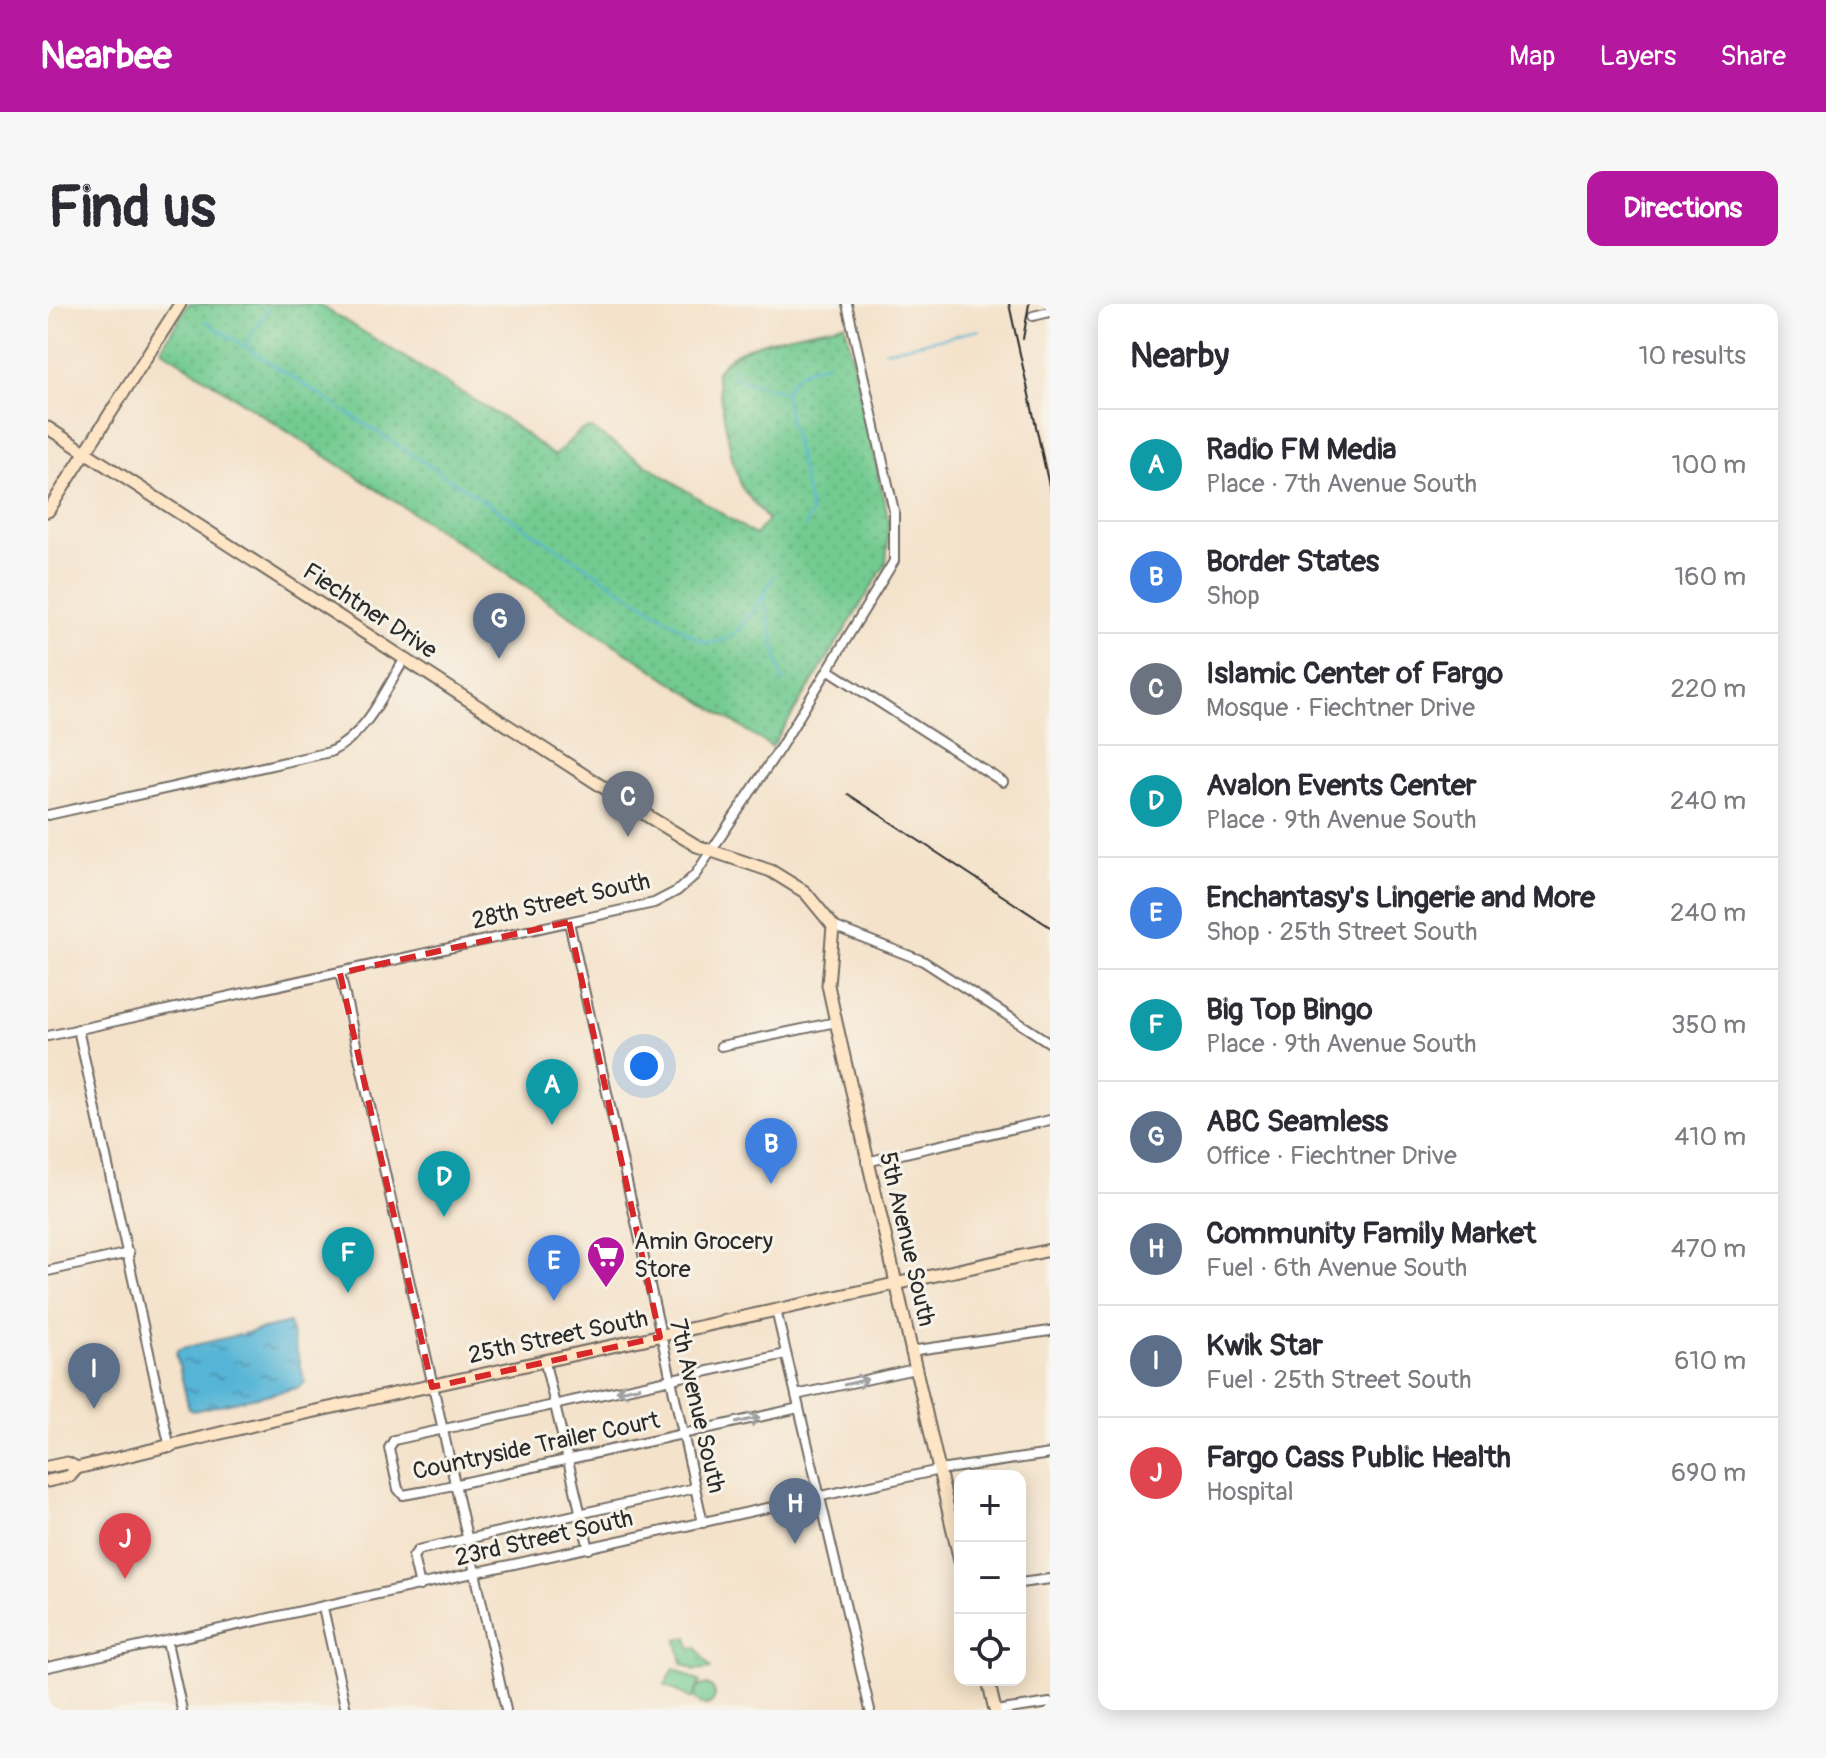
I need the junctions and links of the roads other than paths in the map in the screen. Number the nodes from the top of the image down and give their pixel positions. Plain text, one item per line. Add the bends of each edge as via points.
1 (180, 304) edge
2 (847, 304) edge
3 (1050, 312) edge
4 (1033, 316) dead end
5 (48, 428) edge
6 (86, 452) junction
7 (48, 511) edge
8 (404, 660) junction
9 (829, 670) junction
10 (1003, 782) dead end
11 (48, 815) edge
12 (712, 851) junction
13 (569, 922) junction
14 (833, 926) junction
15 (340, 973) junction
16 (836, 1022) junction
17 (78, 1029) junction
18 (48, 1036) edge
19 (1050, 1043) edge
20 (721, 1046) dead end
21 (1050, 1120) edge
22 (866, 1162) junction
23 (1050, 1250) edge
24 (129, 1253) junction
25 (48, 1271) edge
26 (894, 1283) junction
27 (776, 1310) junction
28 (1050, 1331) edge
29 (660, 1337) junction
30 (910, 1351) junction
31 (786, 1354) junction
32 (545, 1363) junction
33 (915, 1369) junction
34 (670, 1380) junction
35 (432, 1387) junction
36 (796, 1395) junction
37 (555, 1404) junction
38 (799, 1408) junction
39 (441, 1430) junction
40 (682, 1435) junction
41 (170, 1448) junction
42 (1050, 1454) edge
43 (568, 1460) junction
44 (48, 1467) edge
45 (77, 1468) junction
46 (939, 1470) junction
47 (48, 1481) edge
48 (454, 1485) junction
49 (695, 1488) junction
50 (820, 1498) junction
51 (581, 1514) junction
52 (703, 1523) junction
53 (467, 1539) junction
54 (956, 1542) edge
55 (589, 1549) junction
56 (475, 1574) junction
57 (1050, 1579) edge
58 (1026, 1582) edge
59 (420, 1586) junction
60 (323, 1608) junction
61 (168, 1647) junction
62 (48, 1667) edge
63 (989, 1686) edge
64 (1050, 1703) edge
65 (182, 1710) edge
66 (346, 1710) edge
67 (506, 1710) edge
68 (870, 1710) edge
69 (995, 1710) edge
70 (1002, 1710) edge

1 - 6 street
2 - 9 street, 28th Street South via 894,511 896,542 894,561 881,586
3 - 4 street
5 - 6 street, Fiechtner Drive
6 - 7 street
6 - 8 street, Fiechtner Drive
8 - 11 street via 368,720 330,752
8 - 12 street, Fiechtner Drive
9 - 10 street
9 - 12 street, 28th Street South
12 - 13 street, 28th Street South via 695,875 654,903
12 - 14 street, Fiechtner Drive via 771,871 805,892
13 - 15 street, 28th Street South
13 - 29 street, 7th Avenue South
14 - 16 street, 5th Avenue South via 828,985
14 - 19 street via 923,961
15 - 17 street, 28th Street South
15 - 35 street
16 - 20 street
16 - 22 street, 5th Avenue South
17 - 18 street, 28th Street South
17 - 24 street
21 - 22 street
22 - 26 street, 5th Avenue South
23 - 26 street, 25th Street South
24 - 25 street
24 - 41 street
26 - 27 street, 25th Street South
26 - 30 street, 5th Avenue South
27 - 29 street, 25th Street South
27 - 31 street
28 - 30 street
29 - 32 street, 25th Street South
29 - 34 street, 7th Avenue South
30 - 33 street, 5th Avenue South
31 - 34 street, Countryside Trailer Court
31 - 36 street
32 - 35 street, 25th Street South
32 - 37 street
36 -> 33 street
33 - 46 street, 5th Avenue South
34 -> 37 street, Countryside Trailer Court
34 - 40 street, 7th Avenue South
35 - 39 street
35 - 41 street, 25th Street South
36 - 38 street
37 - 39 street, Countryside Trailer Court
37 - 43 street
40 -> 38 street, Countryside Trailer Court
38 - 50 street
39 - 48 street
39 - 48 street, Countryside Trailer Court via 392,1441 398,1489 403,1495
40 - 43 street, Countryside Trailer Court
40 - 49 street, 7th Avenue South
41 - 45 street, 25th Street South
42 - 46 street, 23rd Street South
43 - 48 street, Countryside Trailer Court
43 - 51 street
44 - 45 street, 25th Street South via 67,1463
45 - 47 street, 25th Street South via 70,1476
46 - 50 street, 23rd Street South
46 - 54 street, 5th Avenue South
48 - 53 street
49 - 51 street
49 - 52 street, 7th Avenue South
50 - 52 street, 23rd Street South
50 - 68 street
51 - 53 street
51 - 55 street
52 - 55 street, 23rd Street South
53 - 56 street
53 - 59 street via 418,1550 413,1557
55 - 56 street, 23rd Street South
56 - 59 street, 23rd Street South
56 - 67 street
57 - 58 street
59 - 60 street, 23rd Street South
60 - 61 street, 23rd Street South
60 - 66 street
61 - 62 street, 23rd Street South
61 - 65 street
63 - 69 street
64 - 70 street

